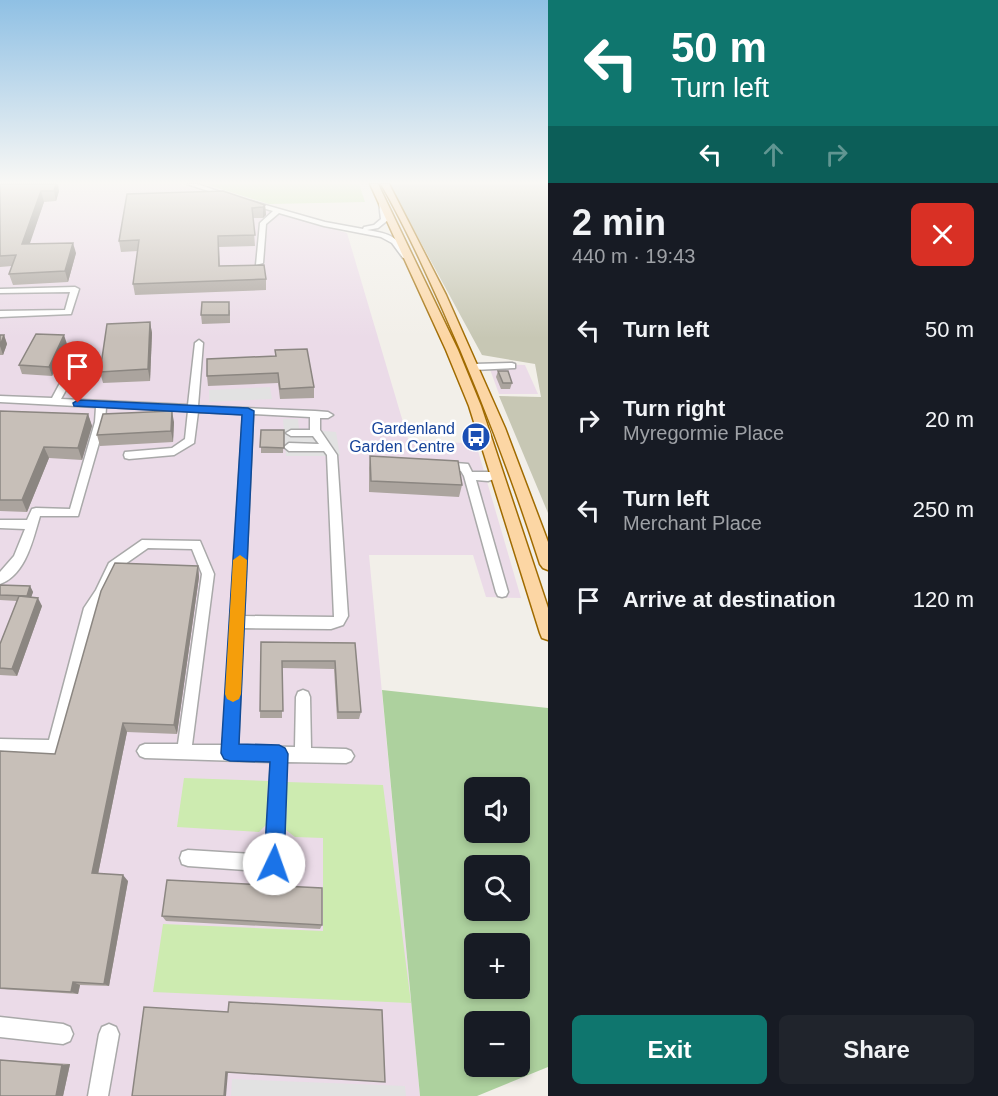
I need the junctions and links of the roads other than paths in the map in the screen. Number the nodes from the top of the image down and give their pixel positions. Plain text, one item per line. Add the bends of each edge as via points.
1 (262, 235) edge
2 (381, 235) edge
3 (401, 235) edge
4 (413, 235) edge
5 (259, 263) edge
6 (415, 267) junction
7 (0, 291) edge
8 (0, 314) edge
9 (199, 343) dead end
10 (78, 359) dead end
11 (512, 366) dead end
12 (474, 367) junction
13 (0, 399) edge
14 (56, 402) junction
15 (101, 404) junction
16 (194, 409) junction
17 (248, 411) junction
18 (315, 414) junction
19 (328, 415) dead end
20 (291, 433) dead end
21 (317, 433) junction
22 (289, 447) dead end
23 (327, 448) junction
24 (129, 455) dead end
25 (431, 465) edge
26 (492, 473) junction
27 (469, 476) junction
28 (0, 524) edge
29 (32, 525) junction
30 (548, 564) edge
31 (0, 579) edge
32 (502, 592) dead end
33 (237, 622) junction
34 (548, 633) edge
35 (303, 696) dead end
36 (0, 746) edge
37 (145, 751) dead end
38 (189, 752) junction
39 (230, 753) junction
40 (279, 754) junction
41 (303, 755) junction
42 (346, 756) dead end
43 (188, 858) dead end
44 (0, 1027) edge
45 (63, 1034) dead end
46 (109, 1034) dead end
47 (98, 1096) edge

1 - 5 street
2 - 6 street via 393,239
3 - 6 main road
4 - 12 main road
6 - 26 main road via 476,406
7 - 8 street via 75,289 68,312
9 - 16 street
10 - 14 street
11 - 12 street
12 - 30 main road
13 - 14 street via 15,404
14 - 15 street
15 - 16 street
15 - 29 street via 100,422 74,513 36,512
16 - 17 street
16 - 24 street via 190,441 174,451
17 - 18 street
17 - 33 street
18 - 19 street
18 - 21 street
20 - 21 street
21 - 23 street
22 - 23 street
23 - 33 street via 332,455 341,616 331,623
25 - 27 street via 464,467
26 - 27 street
26 - 34 main road via 506,497
27 - 32 street
28 - 29 street
29 - 31 street via 16,566
33 - 39 street
35 - 41 street
36 - 38 street via 55,747 90,608 112,566 146,543 196,544 208,574
37 - 38 street
38 - 39 street
39 - 40 street
40 - 41 street
40 - 43 street via 274,864
41 - 42 street
44 - 45 street
46 - 47 street

